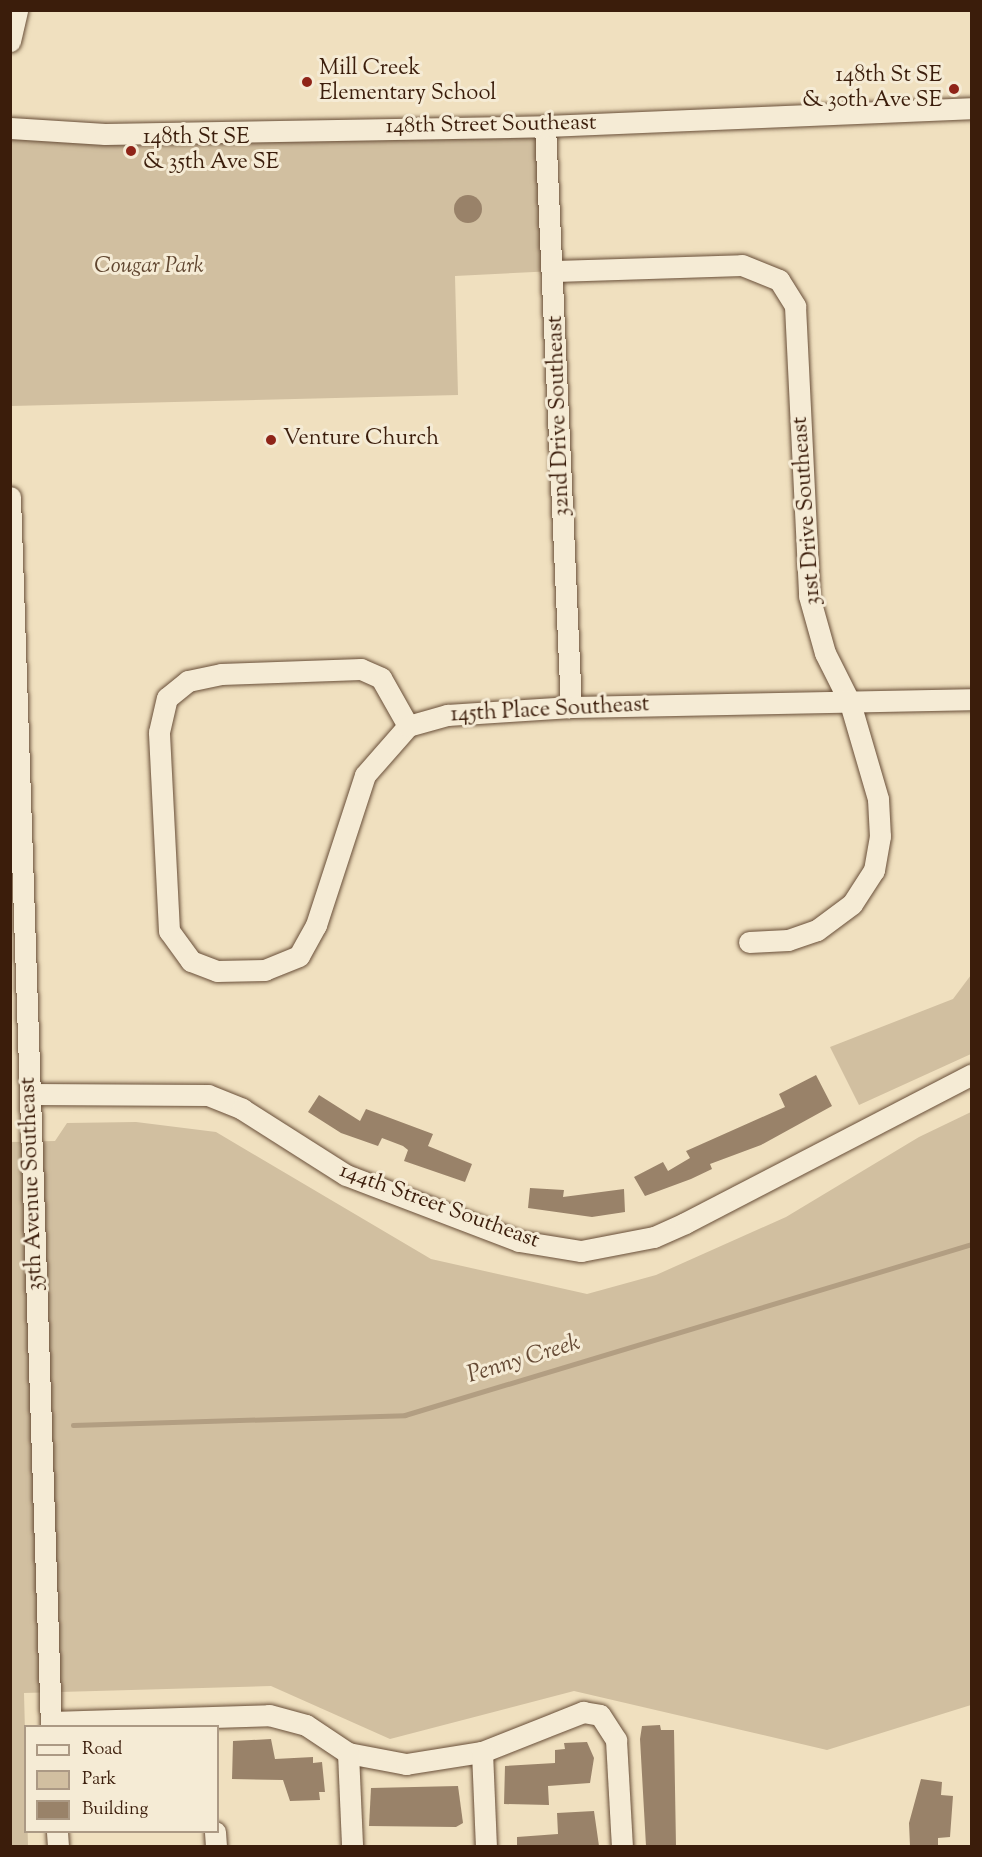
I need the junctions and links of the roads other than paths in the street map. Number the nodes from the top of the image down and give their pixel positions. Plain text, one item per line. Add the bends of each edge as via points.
1 (17, 10) edge
2 (10, 41) edge
3 (972, 108) edge
4 (545, 126) junction
5 (10, 128) edge
6 (555, 271) junction
7 (10, 497) edge
8 (972, 699) edge
9 (850, 703) junction
10 (571, 707) junction
11 (408, 726) junction
12 (15, 772) edge
13 (749, 942) dead end
14 (972, 1074) edge
15 (30, 1094) junction
16 (209, 1720) edge
17 (51, 1724) edge
18 (482, 1752) junction
19 (348, 1753) junction
20 (352, 1846) edge
21 (486, 1846) edge
22 (622, 1846) edge

1 - 2 street
3 - 4 street, 148th Street Southeast
4 - 5 street, 148th Street Southeast via 105,134
4 - 6 street, 32nd Drive Southeast
6 - 9 street, 31st Drive Southeast via 742,265 779,280 795,306 809,596 825,653
6 - 10 street, 32nd Drive Southeast
7 - 12 street, 35th Avenue Southeast
8 - 9 street, 145th Place Southeast
9 - 10 street, 145th Place Southeast
9 - 13 street, 31st Drive Southeast via 878,799 874,870 852,904 817,930 788,940
10 - 11 street, 145th Place Southeast via 447,715
11 - 11 street via 381,678 361,669 221,674 188,681 167,698 159,732 169,931 191,961 217,971 265,970 299,956 316,925 365,775
12 - 15 street, 35th Avenue Southeast
14 - 15 street, 144th Street Southeast via 685,1223 654,1237 581,1251 519,1242 346,1175 242,1108 208,1095
15 - 17 street, 35th Avenue Southeast
16 - 17 street
16 - 19 street via 269,1715 306,1725
18 - 19 street via 406,1764
18 - 21 street
18 - 22 street via 584,1712 600,1715 616,1740
19 - 20 street

